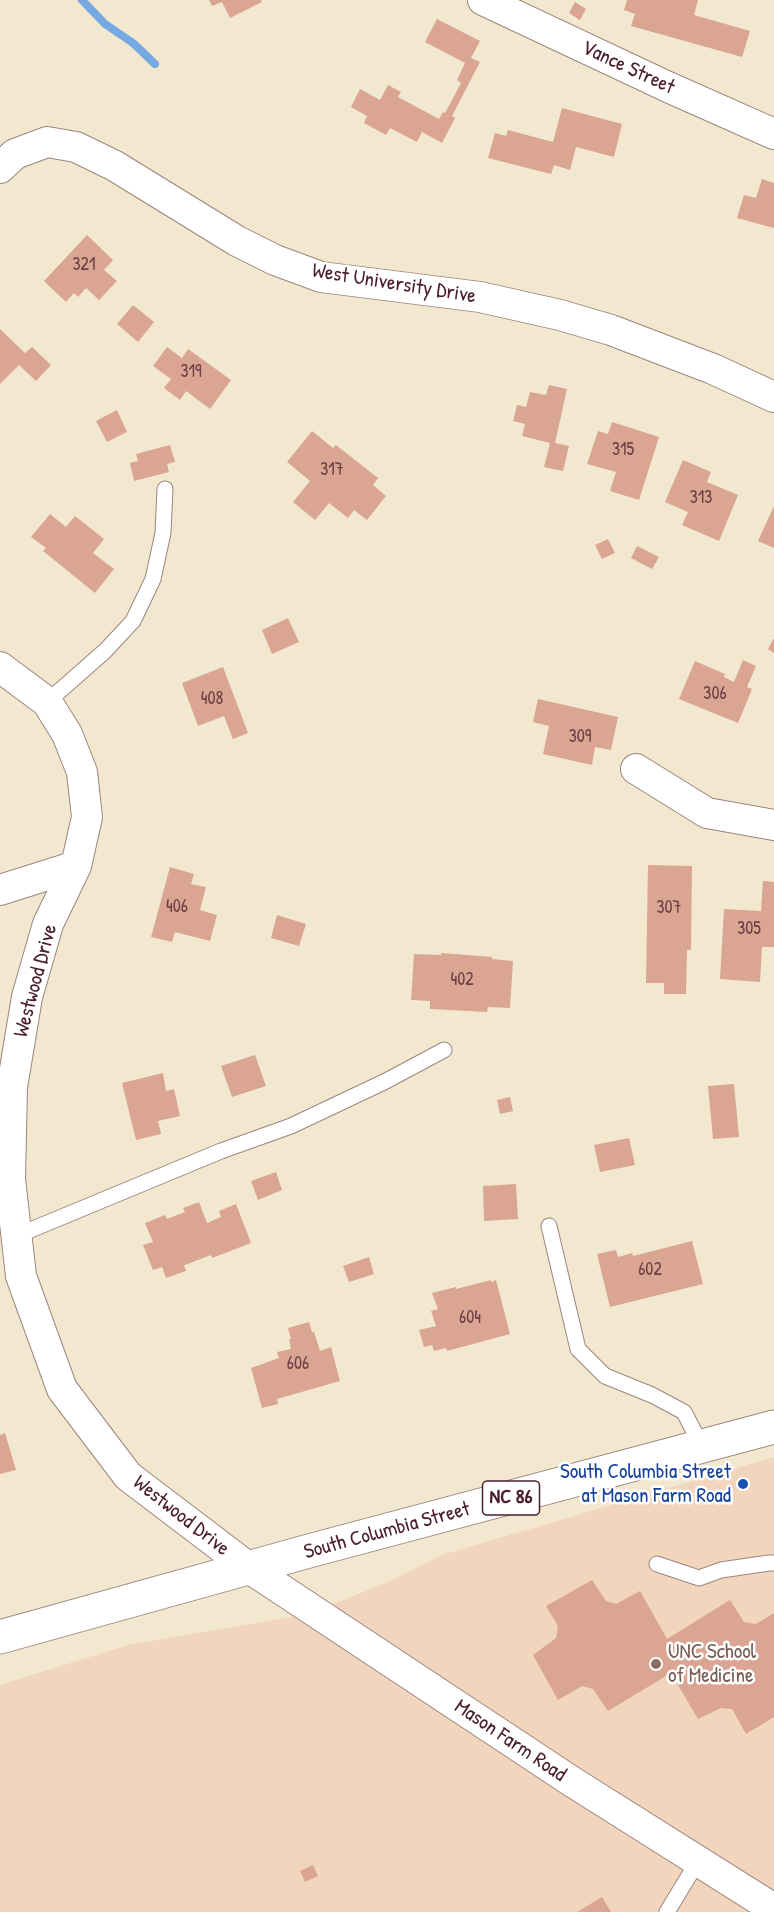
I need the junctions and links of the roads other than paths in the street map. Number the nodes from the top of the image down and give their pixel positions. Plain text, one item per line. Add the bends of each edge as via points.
1 (483, 0) edge
2 (774, 134) edge
3 (0, 168) edge
4 (774, 397) edge
5 (165, 489) dead end
6 (0, 667) edge
7 (47, 702) junction
8 (636, 769) dead end
9 (774, 825) edge
10 (76, 866) junction
11 (0, 890) edge
12 (444, 1050) dead end
13 (549, 1226) dead end
14 (16, 1236) junction
15 (774, 1427) edge
16 (702, 1447) junction
17 (774, 1563) edge
18 (657, 1564) dead end
19 (249, 1568) junction
20 (0, 1638) edge
21 (698, 1861) junction
22 (774, 1909) edge
23 (668, 1912) edge

1 - 2 street, Vance Street
3 - 4 street, West University Drive via 15,154 46,142 76,147 237,241 321,277 480,297 560,315 611,330
5 - 7 lane via 163,533 153,579 133,621
6 - 7 street, Westwood Drive
7 - 10 street, Westwood Drive via 67,734 82,772 87,817
8 - 9 street via 707,813
10 - 11 street
10 - 14 street, Westwood Drive via 48,924 30,986 12,1087 10,1179
12 - 14 lane via 291,1126
13 - 16 lane via 578,1349 605,1376 684,1412
14 - 19 street, Westwood Drive via 21,1276 62,1389 128,1476
15 - 16 main road, South Columbia Street / NC 86
16 - 19 main road, South Columbia Street / NC 86
17 - 18 lane via 721,1570 699,1578
19 - 20 main road, South Columbia Street / NC 86
19 - 21 street, Mason Farm Road
21 - 22 street, Mason Farm Road
21 - 23 lane

